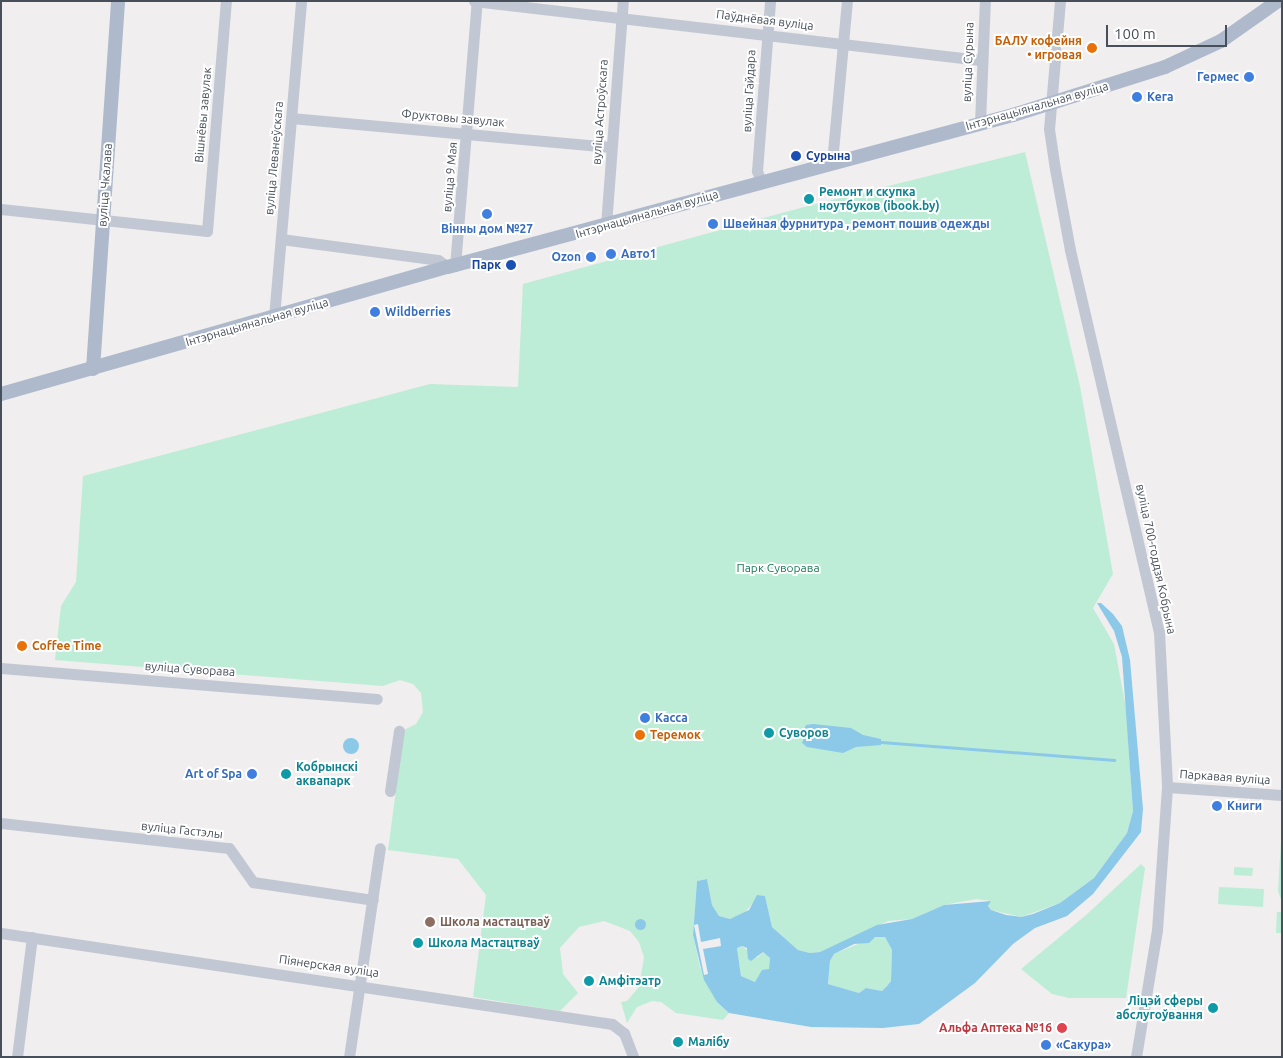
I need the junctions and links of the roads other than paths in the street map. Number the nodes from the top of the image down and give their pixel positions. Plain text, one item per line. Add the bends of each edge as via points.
1 (118, 1) edge
2 (226, 1) edge
3 (301, 1) edge
4 (476, 1) edge
5 (623, 1) edge
6 (770, 1) edge
7 (848, 1) edge
8 (985, 1) edge
9 (1060, 1) edge
10 (1278, 1) edge
11 (551, 5) edge
12 (622, 17) junction
13 (765, 34) junction
14 (844, 43) junction
15 (980, 60) junction
16 (1050, 103) junction
17 (291, 118) junction
18 (980, 123) junction
19 (468, 133) junction
20 (611, 147) junction
21 (832, 162) junction
22 (761, 182) junction
23 (1, 209) edge
24 (102, 219) junction
25 (606, 225) junction
26 (281, 239) junction
27 (452, 267) junction
28 (274, 317) junction
29 (93, 369) junction
30 (1, 394) edge
31 (1, 668) edge
32 (376, 699) dead end
33 (399, 731) dead end
34 (1167, 787) junction
35 (390, 791) dead end
36 (1282, 795) edge
37 (1, 823) edge
38 (380, 848) dead end
39 (373, 900) junction
40 (1, 933) edge
41 (32, 937) junction
42 (362, 985) junction
43 (18, 1057) edge
44 (349, 1057) edge
45 (633, 1057) edge
46 (1136, 1057) edge

1 - 24 main road, вуліца Чкалава
2 - 24 street, Вішнёвы завулак via 207,231
3 - 17 street, вуліца Леванеўскага
4 - 11 street, Паўднёвая вуліца
4 - 19 street, вуліца 9 Мая
5 - 12 street, вуліца Астроўскага
6 - 13 street, вуліца Гайдара
7 - 14 street
8 - 15 street, вуліца Сурына
9 - 16 street, вуліца 700-годдзя Кобрына
10 - 16 main road, Інтэрнацыянальная вуліца via 1243,28 1201,51 1165,67
11 - 12 street, Паўднёвая вуліца
12 - 13 street, Паўднёвая вуліца
12 - 20 street, вуліца Астроўскага
13 - 14 street, Паўднёвая вуліца
13 - 22 street, вуліца Гайдара via 757,171
14 - 15 street, Паўднёвая вуліца
14 - 21 street
15 - 18 street, вуліца Сурына
16 - 18 main road, Інтэрнацыянальная вуліца
16 - 34 street, вуліца 700-годдзя Кобрына via 1049,129 1070,250 1158,632
17 - 19 street, Фруктовы завулак
17 - 26 street, вуліца Леванеўскага
18 - 21 main road, Інтэрнацыянальная вуліца
19 - 20 street, Фруктовы завулак
19 - 27 street, вуліца 9 Мая
20 - 25 street, вуліца Астроўскага
21 - 22 main road, Інтэрнацыянальная вуліца
22 - 25 main road, Інтэрнацыянальная вуліца
23 - 24 street
24 - 29 main road, вуліца Чкалава
25 - 27 main road, Інтэрнацыянальная вуліца
26 - 27 street via 438,260
26 - 28 street, вуліца Леванеўскага
27 - 28 main road, Інтэрнацыянальная вуліца
28 - 29 main road, Інтэрнацыянальная вуліца
29 - 30 main road, Інтэрнацыянальная вуліца
31 - 32 street, вуліца Суворава
33 - 35 street
34 - 36 street, Паркавая вуліца
34 - 46 street, вуліца 700-годдзя Кобрына via 1156,930
37 - 39 street, вуліца Гастэлы via 230,848 253,882
38 - 39 street
39 - 42 street
40 - 41 street, Піянерская вуліца
41 - 42 street, Піянерская вуліца
41 - 43 street
42 - 44 street
42 - 45 street, Піянерская вуліца via 612,1024 624,1033

